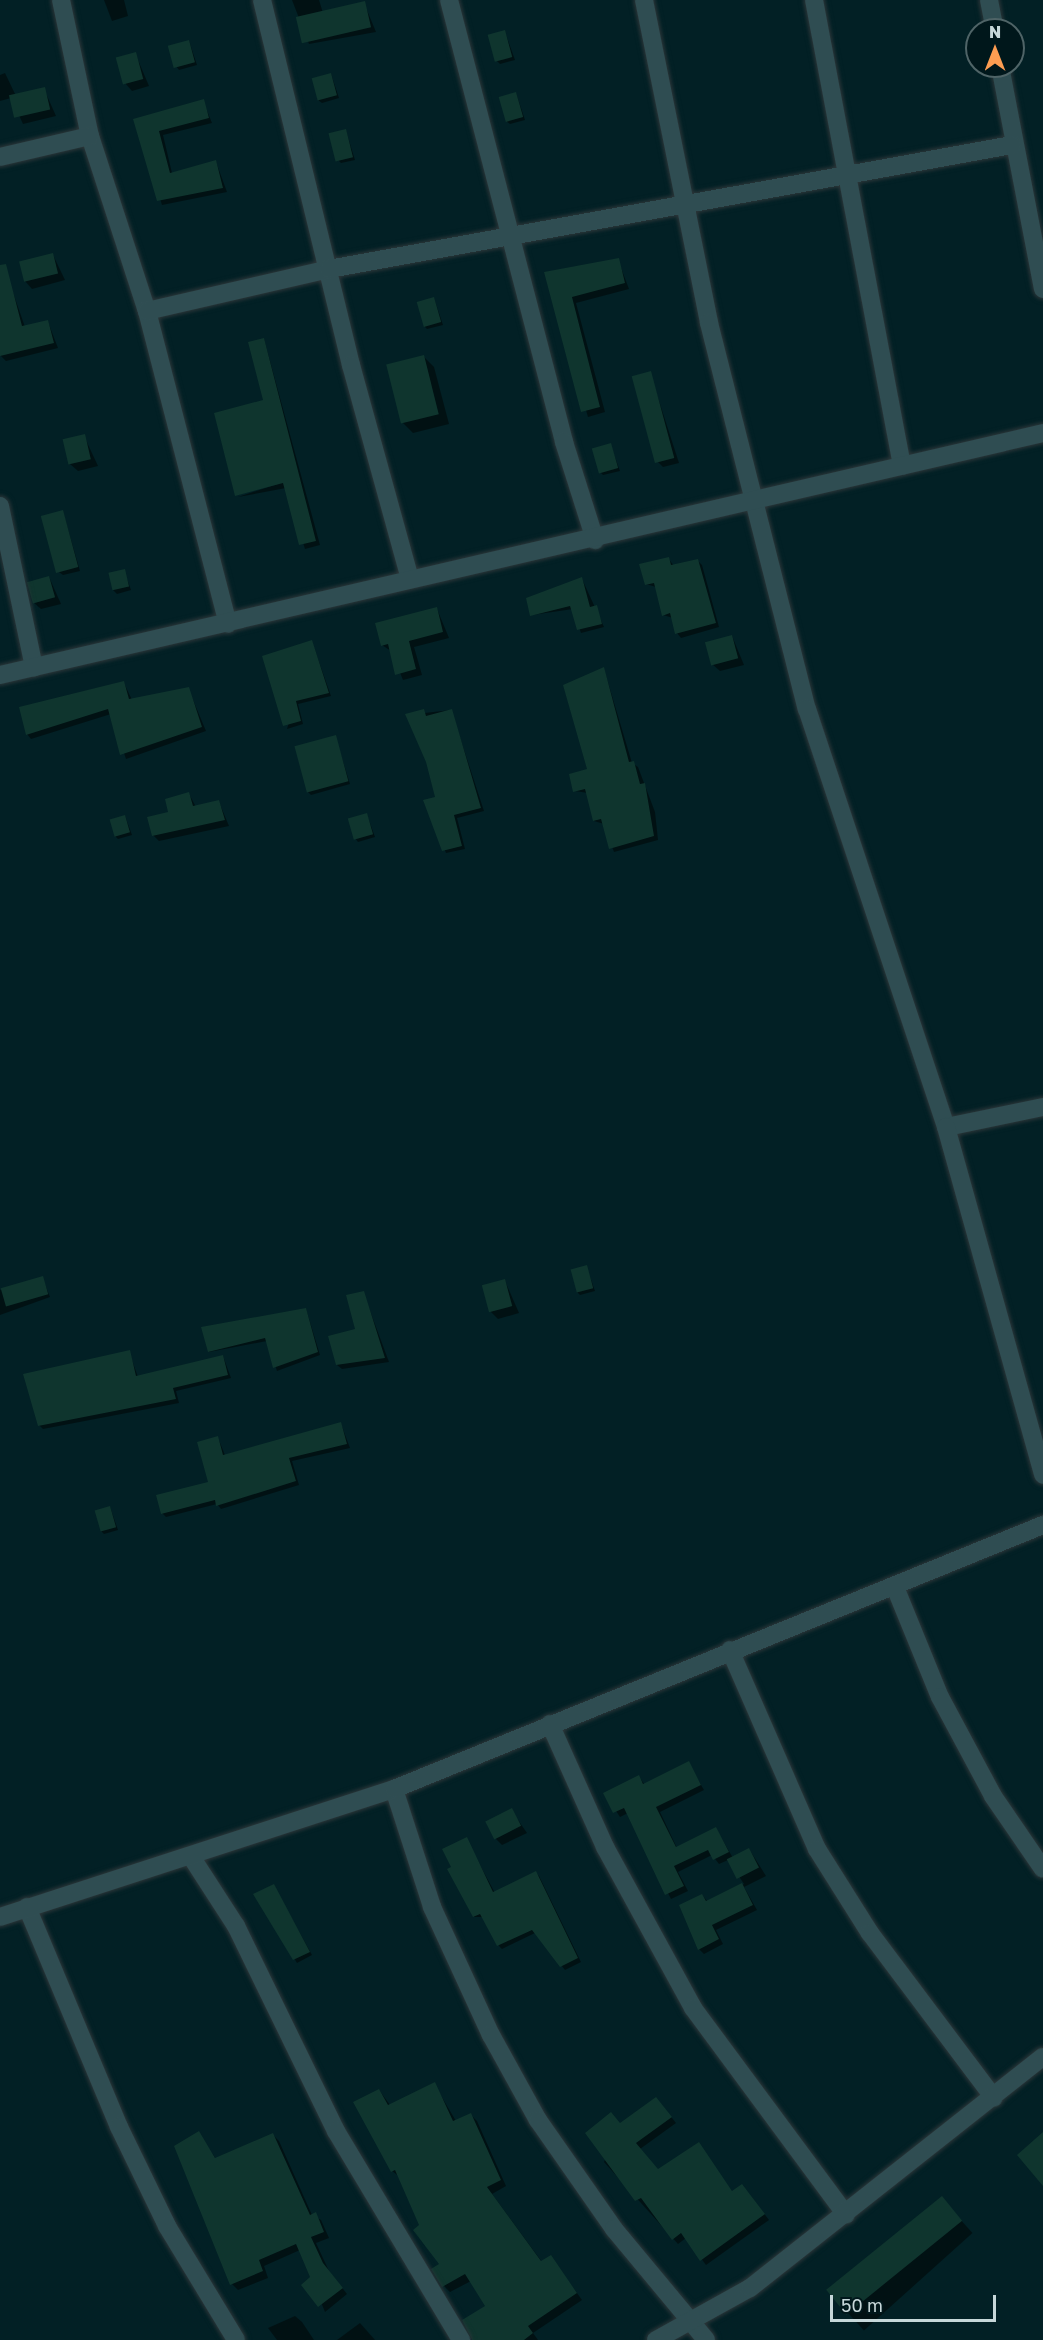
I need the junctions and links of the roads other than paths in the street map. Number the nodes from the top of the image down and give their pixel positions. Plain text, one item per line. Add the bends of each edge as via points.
1 (61, 0) edge
2 (262, 0) edge
3 (448, 0) edge
4 (644, 0) edge
5 (814, 0) edge
6 (989, 0) edge
7 (993, 18) edge
8 (1002, 78) edge
9 (90, 136) junction
10 (1012, 145) junction
11 (0, 156) edge
12 (848, 175) junction
13 (684, 204) junction
14 (510, 236) junction
15 (329, 269) junction
16 (1043, 289) edge
17 (147, 311) junction
18 (1043, 433) edge
19 (902, 466) junction
20 (751, 499) junction
21 (0, 506) edge
22 (596, 540) junction
23 (410, 579) junction
24 (228, 624) junction
25 (34, 667) junction
26 (0, 675) edge
27 (1043, 1107) edge
28 (946, 1127) junction
29 (1043, 1475) edge
30 (1043, 1525) edge
31 (895, 1587) junction
32 (730, 1650) junction
33 (550, 1724) junction
34 (394, 1789) junction
35 (192, 1858) junction
36 (1043, 1869) edge
37 (27, 1907) junction
38 (0, 1917) edge
39 (1043, 2057) edge
40 (994, 2098) junction
41 (846, 2215) junction
42 (688, 2325) junction
43 (236, 2340) edge
44 (461, 2340) edge
45 (656, 2340) edge
46 (706, 2340) edge

1 - 9 street
2 - 15 street
3 - 14 street
4 - 13 street
5 - 12 street
6 - 7 street
8 - 10 street
9 - 11 street
9 - 17 street
10 - 12 street
10 - 16 street
12 - 13 street
12 - 19 street
13 - 14 street
13 - 20 street
14 - 15 street
14 - 22 street
15 - 17 street
15 - 23 street
17 - 24 street
18 - 19 street
19 - 20 street
20 - 22 street
20 - 28 street via 807,709
21 - 25 street
22 - 23 street
23 - 24 street
24 - 25 street
25 - 26 street
27 - 28 street
28 - 29 street
30 - 31 street
31 - 32 street
31 - 36 street via 940,1697 993,1796
32 - 33 street
32 - 40 street via 817,1850 870,1934
33 - 34 street
33 - 41 street via 605,1846 693,2007
34 - 35 street
34 - 42 street via 432,1907 491,2035 538,2120
35 - 37 street
35 - 44 street via 236,1926 275,2016 341,2141
37 - 38 street
37 - 43 street via 119,2127 167,2226
39 - 40 street
40 - 41 street
41 - 42 street via 750,2288
42 - 45 street
42 - 46 street

